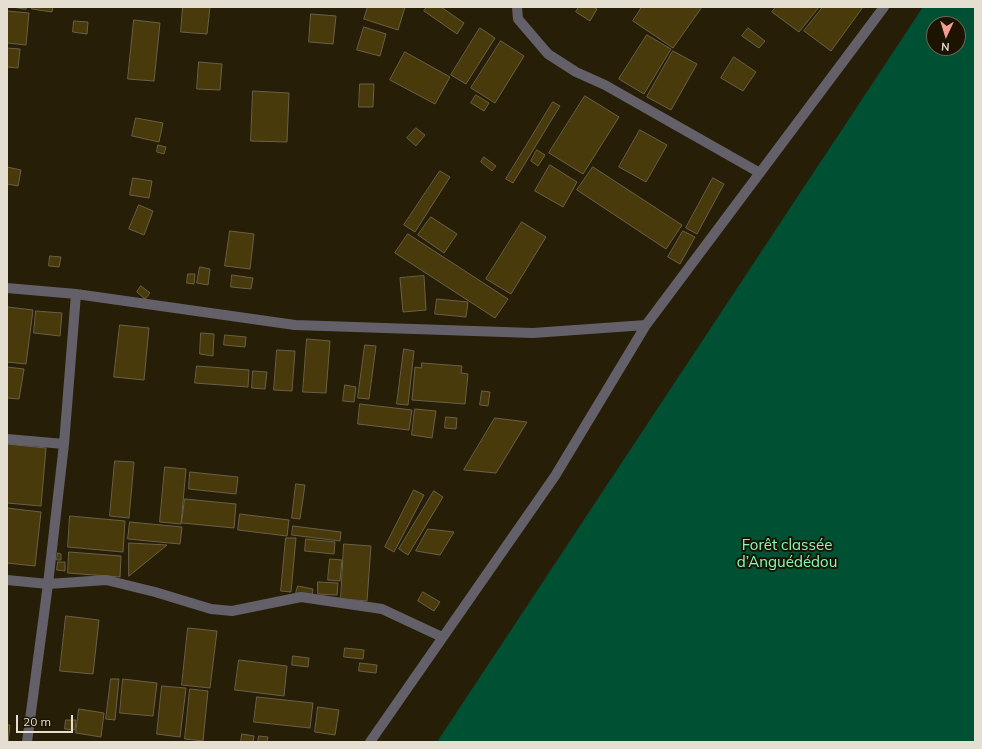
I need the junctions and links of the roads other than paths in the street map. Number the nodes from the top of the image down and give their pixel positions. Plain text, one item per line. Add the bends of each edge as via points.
1 (517, 7) edge
2 (884, 7) edge
3 (760, 173) junction
4 (7, 288) edge
5 (76, 294) junction
6 (646, 325) junction
7 (7, 439) edge
8 (64, 444) junction
9 (7, 580) edge
10 (48, 584) junction
11 (442, 638) junction
12 (27, 742) edge
13 (370, 742) edge

1 - 3 street via 518,19 548,54
2 - 3 street
3 - 6 street
4 - 5 street
5 - 6 street via 295,325 533,333
5 - 8 street
6 - 11 street via 555,476
7 - 8 street
8 - 10 street
9 - 10 street
10 - 11 street via 106,580 210,609 232,610 301,597 382,609
10 - 12 street
11 - 13 street

